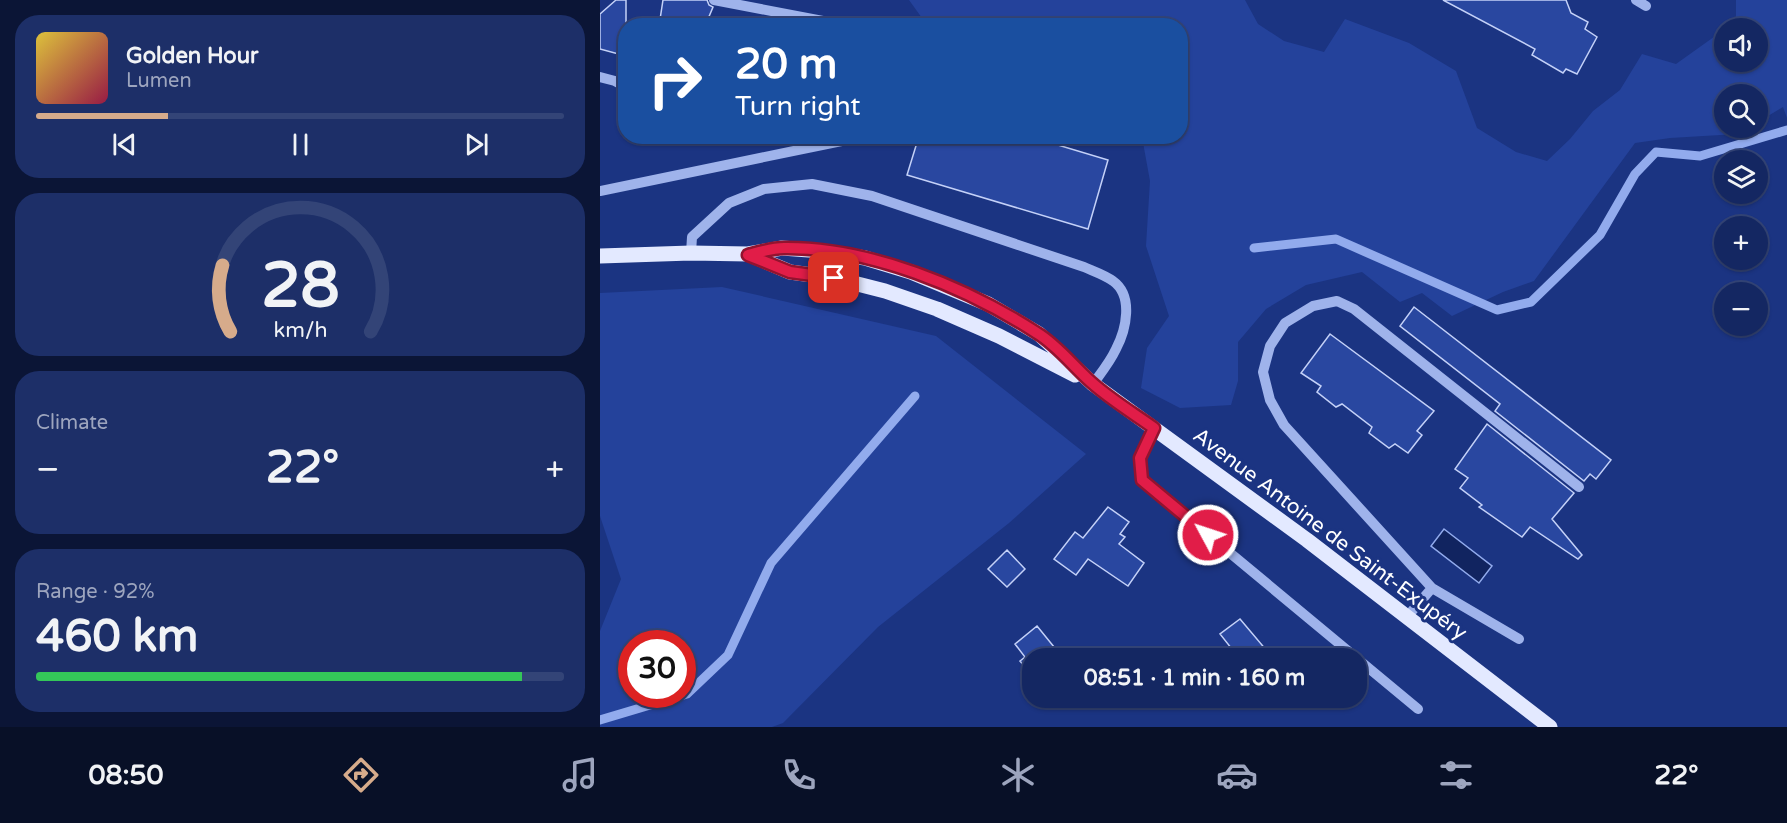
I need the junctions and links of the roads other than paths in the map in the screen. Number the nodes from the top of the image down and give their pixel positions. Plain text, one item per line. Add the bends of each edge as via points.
1 (714, 0) edge
2 (1636, 0) edge
3 (1646, 6) dead end
4 (807, 18) edge
5 (600, 77) edge
6 (618, 83) edge
7 (827, 144) edge
8 (600, 191) edge
9 (691, 253) junction
10 (748, 255) junction
11 (600, 256) edge
12 (1093, 384) junction
13 (1154, 428) junction
14 (1579, 487) dead end
15 (1432, 588) junction
16 (1406, 618) junction
17 (1519, 639) dead end
18 (1418, 709) dead end
19 (1545, 723) edge

1 - 4 street
2 - 3 street
5 - 6 street
7 - 8 street
9 - 10 main road, Avenue Antoine de Saint-Exupéry
9 - 11 main road, Avenue Antoine de Saint-Exupéry
9 - 12 street via 692,237 729,203 764,189 812,184 884,200 1084,267 1114,281 1124,292 1124,325 1117,349
10 - 12 main road, Avenue Antoine de Saint-Exupéry via 790,272 834,278 937,309
10 - 12 main road, Avenue Antoine de Saint-Exupéry via 782,248 822,251 865,258 911,272 988,304 1039,334
12 - 13 main road, Avenue Antoine de Saint-Exupéry
13 - 16 main road, Avenue Antoine de Saint-Exupéry
13 - 18 street via 1140,458 1142,480
14 - 15 street via 1354,309 1337,301 1313,306 1285,323 1270,346 1263,372 1270,400 1284,425
15 - 16 street
15 - 17 street
16 - 19 main road, Avenue Antoine de Saint-Exupéry

